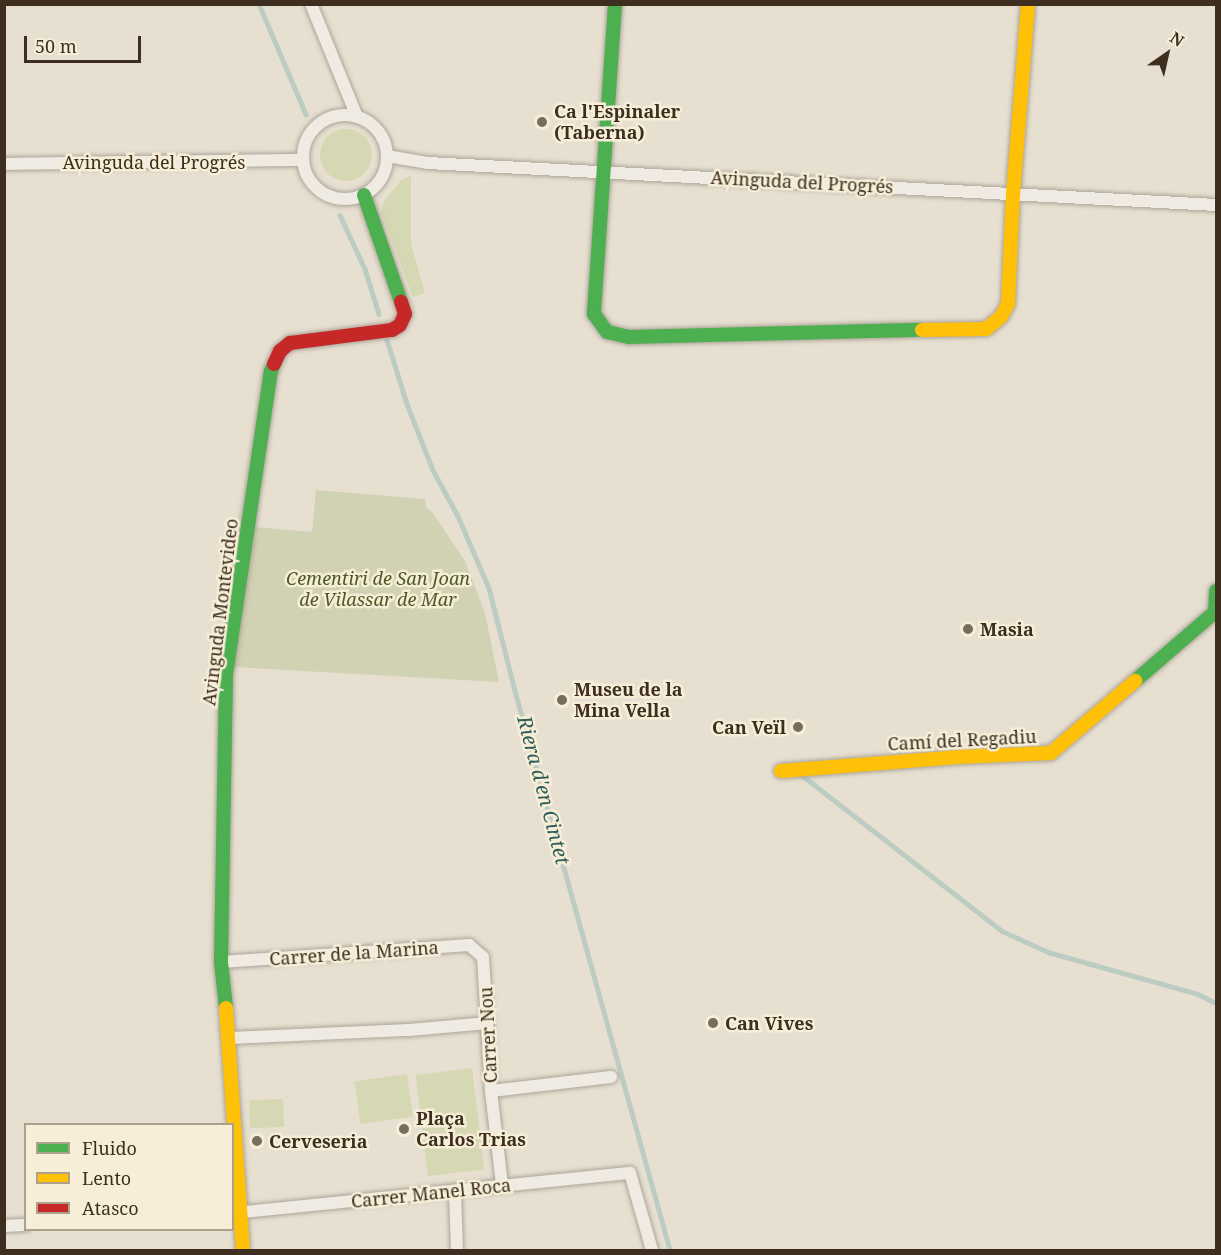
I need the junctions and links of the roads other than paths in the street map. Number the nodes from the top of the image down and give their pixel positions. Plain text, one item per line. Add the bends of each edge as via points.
1 (311, 4) edge
2 (615, 4) edge
3 (1028, 4) edge
4 (357, 117) junction
5 (387, 156) junction
6 (303, 160) junction
7 (4, 164) edge
8 (604, 171) junction
9 (364, 195) junction
10 (1013, 195) junction
11 (1216, 205) edge
12 (1216, 591) edge
13 (781, 771) dead end
14 (483, 957) joint
15 (221, 962) junction
16 (488, 1023) junction
17 (230, 1038) junction
18 (611, 1077) dead end
19 (491, 1091) junction
20 (233, 1123) edge
21 (234, 1155) edge
22 (502, 1184) junction
23 (455, 1191) junction
24 (236, 1213) edge
25 (24, 1225) edge
26 (4, 1226) edge
27 (243, 1251) edge
28 (457, 1251) edge
29 (652, 1251) edge

1 - 4 street
2 - 8 street
3 - 10 street
4 - 5 street via 381,135
4 - 6 street via 336,116 319,124 306,141
5 - 8 street, Avinguda del Progrés via 428,163
5 - 9 street via 380,182
6 - 7 street, Avinguda del Progrés
6 - 9 street via 306,175 326,195 344,200
8 - 10 street, Avinguda del Progrés
8 - 10 street via 594,314 607,333 629,338 986,329 1008,304
9 - 15 street, Avinguda Montevideo via 405,314 400,325 392,330 290,343 280,351 271,371 226,675
10 - 11 street, Avinguda del Progrés
12 - 13 street, Camí del Regadiu via 1215,612 1051,753
14 - 15 street, Carrer de la Marina via 469,945
14 - 16 street, Carrer Nou
15 - 17 street, Avinguda Montevideo
16 - 17 street
16 - 19 street, Carrer Nou
17 - 20 street, Avinguda Montevideo
18 - 19 street
19 - 22 street, Carrer Nou
21 - 24 street, Avinguda Montevideo
22 - 23 street, Carrer Manel Roca
22 - 29 street, Carrer Manel Roca via 630,1173
23 - 24 street, Carrer Manel Roca
23 - 28 street
24 - 27 street, Avinguda Montevideo
25 - 26 street

